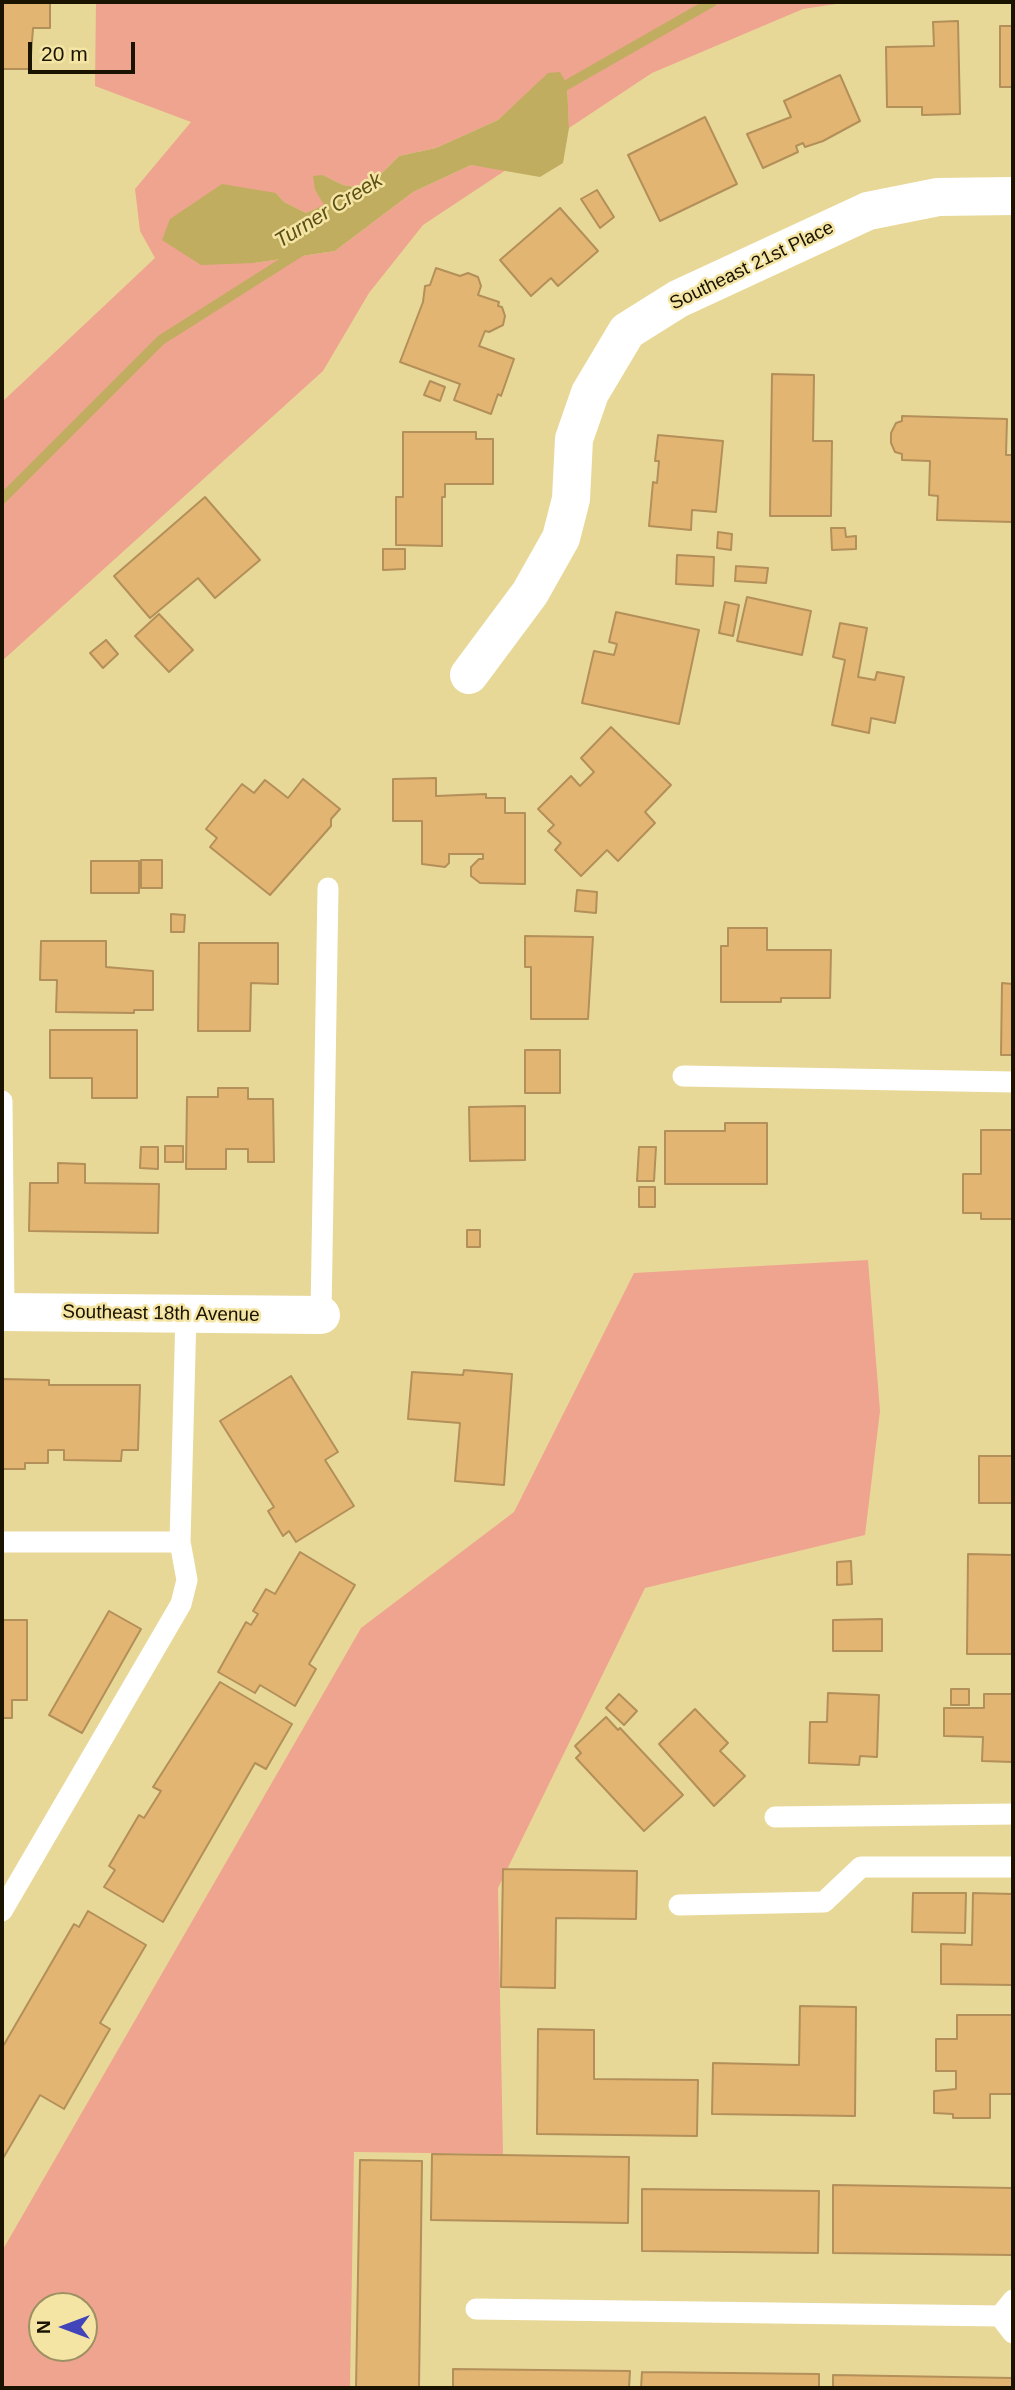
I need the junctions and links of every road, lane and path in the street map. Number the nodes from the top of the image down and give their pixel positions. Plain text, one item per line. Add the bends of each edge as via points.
1 (1013, 196) edge
2 (469, 675) dead end
3 (328, 888) dead end
4 (683, 1076) dead end
5 (1013, 1082) edge
6 (2, 1101) edge
7 (3, 1311) edge
8 (186, 1314) junction
9 (321, 1315) joint
10 (2, 1542) edge
11 (180, 1542) junction
12 (1013, 1814) edge
13 (775, 1817) dead end
14 (1013, 1867) edge
15 (679, 1905) dead end
16 (2, 1910) edge
17 (476, 2309) dead end
18 (1009, 2316) edge

1 - 2 street, Southeast 21st Place via 938,197 868,211 678,299 627,331 590,394 574,439 571,499 561,538 530,593
3 - 9 lane
4 - 5 lane
6 - 7 lane
7 - 8 street, Southeast 18th Avenue
8 - 9 street, Southeast 18th Avenue
8 - 11 lane
10 - 11 lane
11 - 16 lane via 187,1580 181,1604
12 - 13 lane
14 - 15 lane via 861,1867 824,1902
17 - 18 lane

